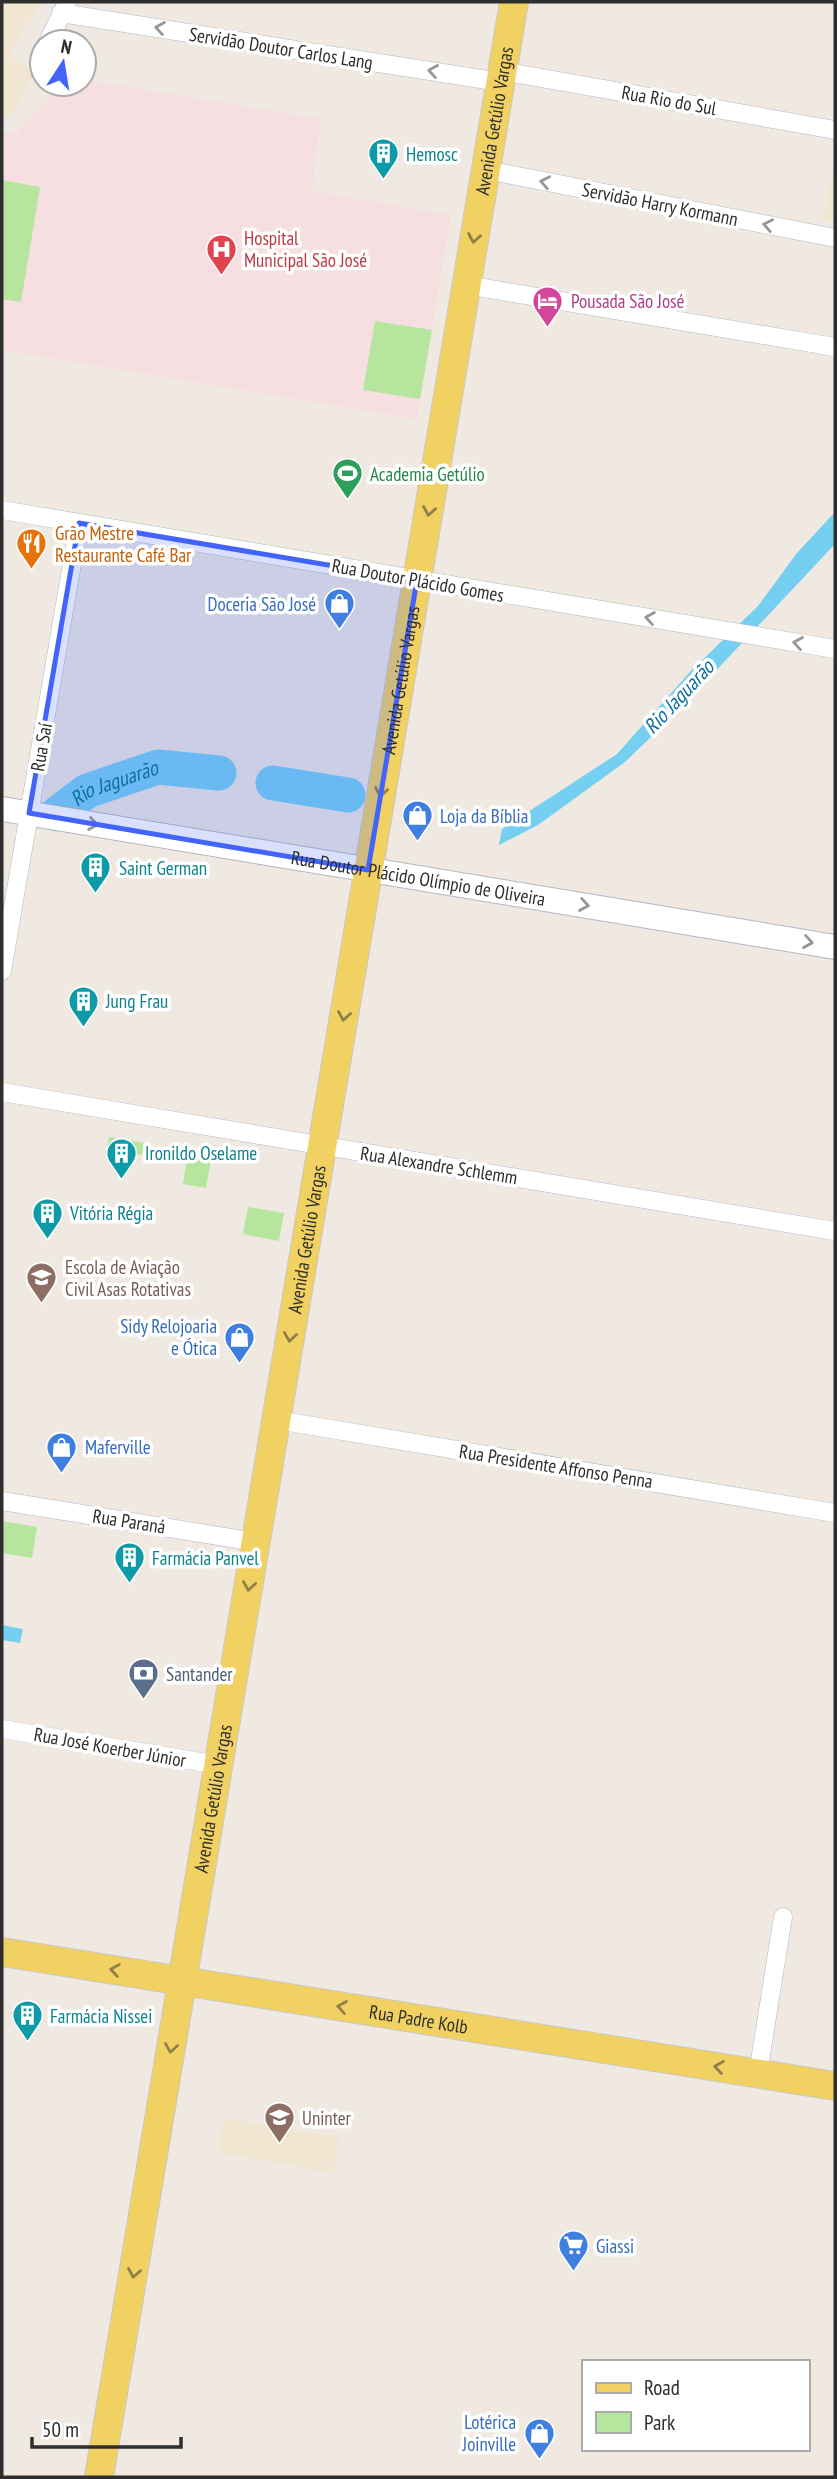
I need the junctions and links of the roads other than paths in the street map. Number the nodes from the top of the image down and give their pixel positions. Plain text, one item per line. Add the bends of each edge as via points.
1 (514, 2) edge
2 (64, 7) edge
3 (54, 28) edge
4 (501, 76) junction
5 (835, 130) edge
6 (485, 170) junction
7 (835, 238) edge
8 (466, 285) junction
9 (835, 347) edge
10 (2, 510) edge
11 (79, 523) junction
12 (417, 580) junction
13 (835, 649) edge
14 (2, 809) edge
15 (29, 813) junction
16 (368, 870) junction
17 (835, 947) edge
18 (2, 971) edge
19 (2, 1092) edge
20 (323, 1145) junction
21 (835, 1231) edge
22 (276, 1420) junction
23 (2, 1501) edge
24 (835, 1513) edge
25 (256, 1542) junction
26 (2, 1729) edge
27 (219, 1765) junction
28 (783, 1917) dead end
29 (2, 1952) edge
30 (183, 1981) junction
31 (758, 2073) junction
32 (835, 2085) edge
33 (99, 2477) edge

1 - 4 main road, Avenida Getúlio Vargas
2 - 3 street
4 -> 2 street, Servidão Doutor Carlos Lang
4 - 5 street, Rua Rio do Sul
4 - 6 main road, Avenida Getúlio Vargas
7 -> 6 street, Servidão Harry Kormann
6 -> 8 main road, Avenida Getúlio Vargas
8 - 9 street
8 -> 12 main road, Avenida Getúlio Vargas
10 - 11 street, Rua Doutor Plácido Gomes
11 - 12 street, Rua Doutor Plácido Gomes
11 - 15 street, Rua Saí
13 -> 12 street, Rua Doutor Plácido Gomes
12 -> 16 main road, Avenida Getúlio Vargas
14 - 15 main road, Rua Doutor Plácido Olímpio de Oliveira
15 -> 16 main road, Rua Doutor Plácido Olímpio de Oliveira
15 - 18 street, Rua Saí
16 -> 17 main road, Rua Doutor Plácido Olímpio de Oliveira
16 -> 20 main road, Avenida Getúlio Vargas
19 - 20 street, Rua Alexandre Schlemm
20 - 21 street, Rua Alexandre Schlemm
20 -> 22 main road, Avenida Getúlio Vargas
22 - 24 street, Rua Presidente Affonso Penna
22 - 25 main road, Avenida Getúlio Vargas
23 - 25 street, Rua Paraná
25 -> 27 main road, Avenida Getúlio Vargas
26 - 27 street, Rua José Koerber Júnior
27 - 30 main road, Avenida Getúlio Vargas
28 - 31 street
30 -> 29 main road, Rua Padre Kolb
31 -> 30 main road, Rua Padre Kolb
30 -> 33 main road, Avenida Getúlio Vargas
31 - 32 main road, Rua Padre Kolb

